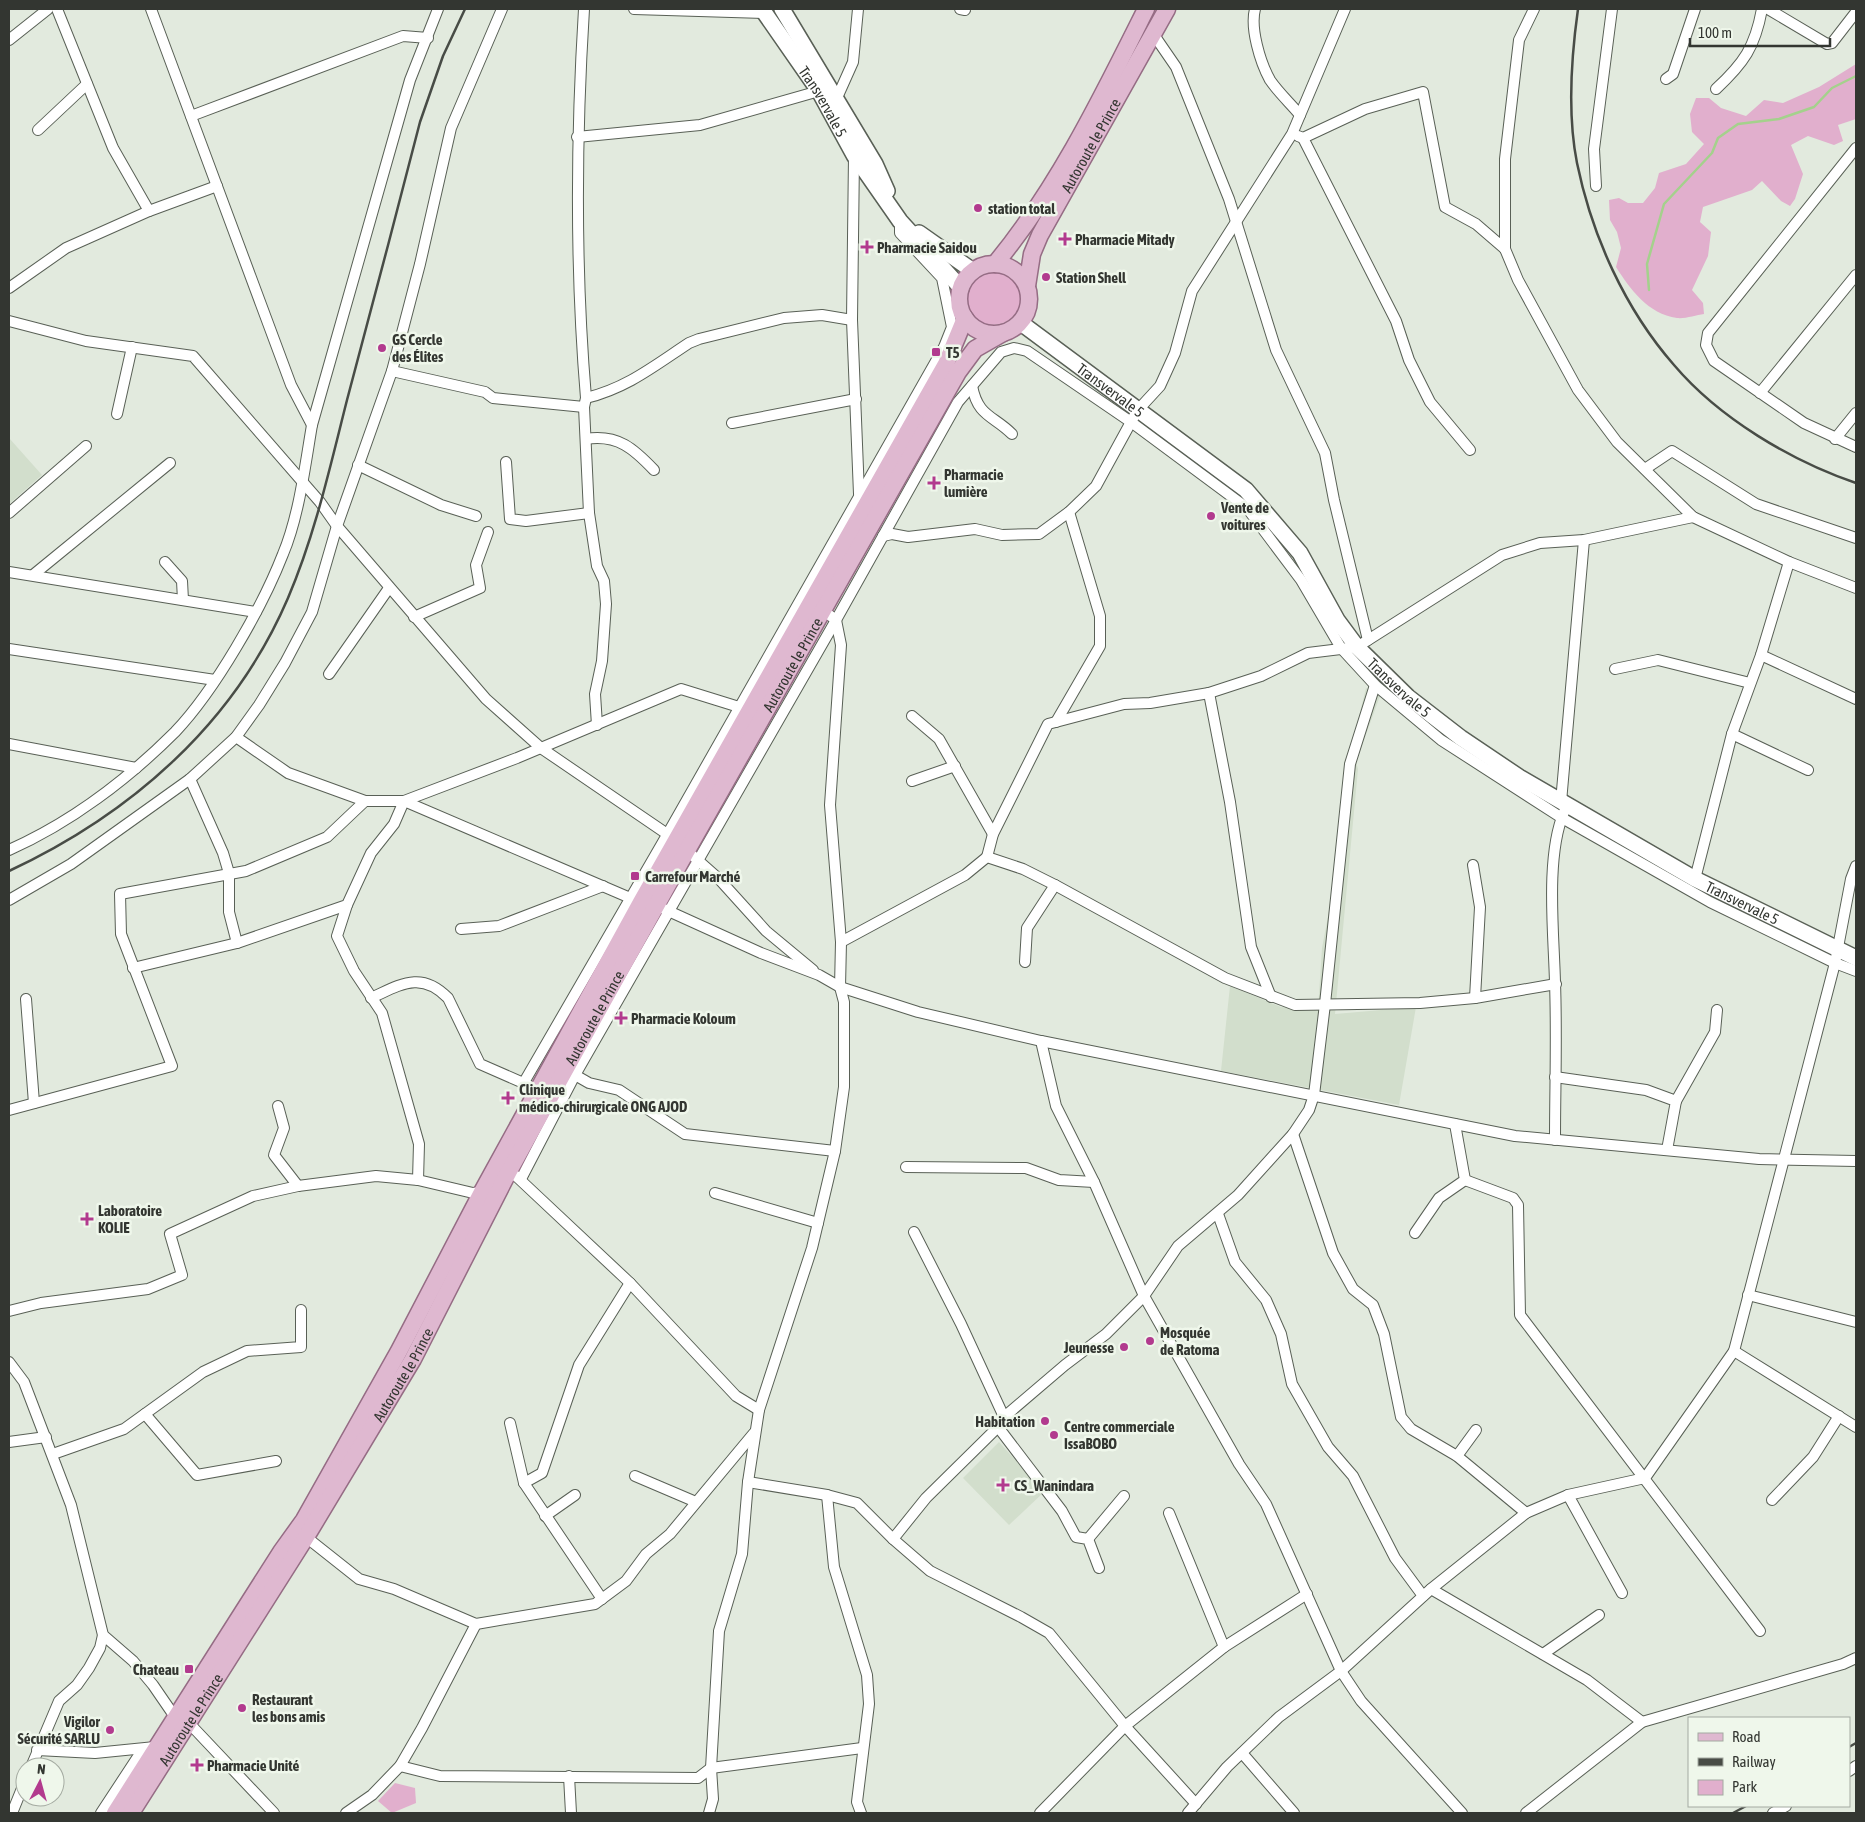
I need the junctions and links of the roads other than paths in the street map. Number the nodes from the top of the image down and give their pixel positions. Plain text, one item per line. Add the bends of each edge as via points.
1 (48, 9) edge
2 (57, 9) edge
3 (151, 9) edge
4 (438, 9) edge
5 (502, 9) edge
6 (584, 9) edge
7 (634, 9) edge
8 (782, 9) edge
9 (858, 9) edge
10 (1146, 9) edge
11 (1167, 9) edge
12 (1255, 9) edge
13 (1345, 9) edge
14 (1534, 9) edge
15 (1612, 9) edge
16 (1695, 9) edge
17 (1762, 9) edge
18 (1768, 9) edge
19 (763, 11) edge
20 (1856, 12) edge
21 (1154, 35) junction
22 (428, 38) junction
23 (9, 40) edge
24 (1666, 79) dead end
25 (87, 84) junction
26 (1716, 89) dead end
27 (819, 91) junction
28 (836, 100) junction
29 (1300, 115) junction
30 (191, 116) junction
31 (38, 130) dead end
32 (1292, 134) junction
33 (577, 137) junction
34 (1303, 138) junction
35 (1856, 148) edge
36 (854, 155) junction
37 (217, 186) junction
38 (1596, 186) dead end
39 (149, 211) junction
40 (900, 222) junction
41 (1236, 222) junction
42 (1505, 249) junction
43 (995, 264) junction
44 (973, 271) junction
45 (1856, 275) edge
46 (1027, 286) junction
47 (9, 288) edge
48 (961, 288) junction
49 (965, 318) junction
50 (852, 320) junction
51 (9, 322) edge
52 (1020, 323) junction
53 (1003, 333) junction
54 (132, 348) junction
55 (392, 371) junction
56 (929, 384) junction
57 (972, 386) junction
58 (1760, 393) junction
59 (856, 399) junction
60 (585, 402) junction
61 (1856, 413) edge
62 (117, 414) dead end
63 (1134, 416) junction
64 (732, 423) dead end
65 (312, 425) junction
66 (1012, 434) dead end
67 (586, 439) junction
68 (1835, 439) junction
69 (86, 446) dead end
70 (1856, 447) edge
71 (1470, 450) dead end
72 (170, 462) dead end
73 (506, 462) dead end
74 (358, 465) junction
75 (654, 470) dead end
76 (1646, 470) junction
77 (907, 478) junction
78 (302, 483) junction
79 (859, 495) junction
80 (9, 512) edge
81 (1069, 512) junction
82 (589, 513) junction
83 (476, 516) dead end
84 (1693, 516) junction
85 (337, 526) junction
86 (488, 532) dead end
87 (883, 536) junction
88 (1856, 538) edge
89 (1584, 540) junction
90 (165, 562) dead end
91 (1789, 562) junction
92 (9, 572) edge
93 (33, 575) junction
94 (389, 588) junction
95 (1856, 588) edge
96 (183, 600) junction
97 (256, 612) junction
98 (830, 616) junction
99 (414, 617) junction
100 (1362, 644) junction
101 (1340, 648) junction
102 (9, 649) edge
103 (1761, 655) junction
104 (1615, 669) dead end
105 (329, 674) dead end
106 (215, 680) junction
107 (1750, 683) junction
108 (1375, 686) junction
109 (1209, 692) junction
110 (1856, 699) edge
111 (739, 707) junction
112 (912, 716) dead end
113 (1056, 722) junction
114 (597, 724) junction
115 (1732, 734) junction
116 (236, 737) junction
117 (9, 744) edge
118 (541, 748) junction
119 (955, 766) junction
120 (136, 768) junction
121 (1808, 770) dead end
122 (190, 779) junction
123 (912, 781) dead end
124 (365, 801) junction
125 (404, 801) junction
126 (1563, 808) junction
127 (993, 834) junction
128 (682, 846) junction
129 (9, 850) edge
130 (987, 857) junction
131 (1473, 865) dead end
132 (1856, 866) edge
133 (229, 873) junction
134 (1695, 880) junction
135 (1055, 885) junction
136 (603, 886) junction
137 (9, 900) edge
138 (649, 904) junction
139 (347, 905) junction
140 (461, 929) dead end
141 (841, 942) junction
142 (238, 943) junction
143 (1837, 957) junction
144 (1856, 958) edge
145 (1025, 962) dead end
146 (133, 968) junction
147 (1856, 971) edge
148 (819, 975) junction
149 (1556, 984) junction
150 (840, 986) junction
151 (1271, 997) junction
152 (371, 998) junction
153 (1475, 998) junction
154 (26, 999) dead end
155 (1325, 1004) junction
156 (1717, 1010) dead end
157 (1041, 1041) junction
158 (575, 1075) junction
159 (1555, 1077) junction
160 (531, 1086) junction
161 (1314, 1095) junction
162 (1676, 1101) junction
163 (34, 1103) junction
164 (278, 1106) dead end
165 (9, 1110) edge
166 (1455, 1124) junction
167 (1292, 1134) junction
168 (1555, 1140) junction
169 (1667, 1150) junction
170 (835, 1151) junction
171 (1786, 1160) junction
172 (1856, 1161) edge
173 (906, 1167) dead end
174 (515, 1175) junction
175 (418, 1180) junction
176 (1465, 1180) junction
177 (1094, 1182) junction
178 (298, 1186) junction
179 (482, 1192) junction
180 (715, 1193) dead end
181 (1218, 1214) junction
182 (818, 1223) junction
183 (914, 1232) dead end
184 (1415, 1233) dead end
185 (630, 1283) junction
186 (1748, 1295) junction
187 (1144, 1296) junction
188 (301, 1310) dead end
189 (9, 1311) edge
190 (1856, 1322) edge
191 (1734, 1351) junction
192 (9, 1362) edge
193 (759, 1410) junction
194 (145, 1414) junction
195 (1839, 1416) junction
196 (1004, 1417) junction
197 (510, 1423) dead end
198 (998, 1427) junction
199 (1856, 1427) edge
200 (1476, 1430) dead end
201 (754, 1433) junction
202 (46, 1437) junction
203 (9, 1442) edge
204 (53, 1454) junction
205 (1457, 1456) junction
206 (276, 1461) dead end
207 (635, 1476) dead end
208 (1645, 1478) junction
209 (524, 1482) junction
210 (748, 1482) junction
211 (575, 1495) dead end
212 (827, 1495) junction
213 (1568, 1495) junction
214 (1124, 1496) dead end
215 (1772, 1500) dead end
216 (696, 1502) junction
217 (1169, 1513) dead end
218 (1526, 1513) junction
219 (545, 1516) junction
220 (306, 1537) junction
221 (893, 1539) junction
222 (1088, 1539) junction
223 (1099, 1568) dead end
224 (1431, 1589) junction
225 (1622, 1593) dead end
226 (1308, 1594) junction
227 (1423, 1596) junction
228 (602, 1599) junction
229 (1599, 1615) dead end
230 (476, 1624) junction
231 (1760, 1631) dead end
232 (103, 1635) junction
233 (1224, 1647) junction
234 (1543, 1654) junction
235 (1856, 1658) edge
236 (1340, 1671) junction
237 (181, 1719) junction
238 (1642, 1722) junction
239 (1125, 1726) junction
240 (149, 1748) junction
241 (862, 1748) junction
242 (37, 1750) junction
243 (1242, 1753) junction
244 (35, 1757) edge
245 (400, 1766) junction
246 (711, 1768) junction
247 (569, 1776) junction
248 (1196, 1804) junction
249 (1784, 1807) edge
250 (101, 1813) edge
251 (115, 1813) edge
252 (131, 1813) edge
253 (274, 1813) edge
254 (346, 1813) edge
255 (571, 1813) edge
256 (709, 1813) edge
257 (861, 1813) edge
258 (1040, 1813) edge
259 (1188, 1813) edge
260 (1294, 1813) edge
261 (1462, 1813) edge
262 (1526, 1813) edge
263 (1773, 1813) edge

1 - 23 street
2 - 25 street
3 - 30 street
4 - 22 street
5 - 55 street via 451,128
6 - 33 street
7 - 19 street
8 - 28 main road, Transvervale 5
9 - 28 street via 853,62
10 - 43 main road, Autoroute le Prince via 1100,100 1034,213
11 - 21 main road, Autoroute le Prince
12 - 29 street via 1252,19 1255,37 1270,79
13 - 29 street
14 - 42 street via 1519,40 1505,159
15 - 38 street via 1594,149
16 - 24 street via 1673,74
17 - 26 street via 1753,46 1738,68
18 - 20 street via 1828,44
19 - 27 main road, Transvervale 5
21 - 41 street via 1176,67
21 - 46 main road, Autoroute le Prince via 1040,235 1032,254
22 - 30 street via 403,36
22 - 65 street via 410,80
25 - 31 street
25 - 39 street via 112,148
27 - 33 street via 700,125
27 - 36 main road, Transvervale 5
28 - 44 main road, Transvervale 5 via 875,164 891,198 919,233
29 - 32 street
30 - 37 street
32 - 34 street
32 - 41 street
33 - 60 street via 579,321
34 - 42 street via 1365,109 1423,92 1445,207 1476,224
34 - 71 street via 1396,321 1409,360 1430,402
35 - 58 street via 1708,333 1706,345 1714,361
36 - 40 main road, Transvervale 5
36 - 50 street
37 - 39 street
37 - 65 street via 291,385
39 - 47 street via 66,248
40 - 48 main road, Transvervale 5
40 - 56 street via 900,233 942,278 952,327
41 - 63 street via 1192,291 1175,353 1160,386
41 - 100 street via 1276,350 1326,453
42 - 76 street via 1518,280 1578,390 1617,442
43 - 44 main road
43 - 46 main road via 1014,270
44 - 48 main road
45 - 58 street
46 - 52 main road via 1029,305
48 - 49 main road via 959,298
49 - 53 main road via 981,332
49 - 56 main road, Autoroute le Prince via 946,364
50 - 59 street
50 - 60 street via 822,315 784,318 699,339 630,382
51 - 54 street via 86,341
52 - 53 main road
52 - 63 main road, Transvervale 5
53 - 77 main road, Autoroute le Prince via 975,349 958,372
54 - 62 street
54 - 78 street via 193,356
55 - 60 street via 485,392 493,398
55 - 74 street
56 - 79 street
56 - 128 main road, Autoroute le Prince
57 - 63 street via 1001,352 1014,348 1027,351
57 - 66 street via 975,402
57 - 77 street
58 - 68 street via 1804,423
59 - 64 street
59 - 79 street
60 - 67 street
61 - 68 street
63 - 81 street via 1096,486
63 - 100 main road, Transvervale 5 via 1246,490 1300,553 1337,620
63 - 101 street via 1247,508 1301,580
65 - 78 street
67 - 75 street via 602,437 624,444
67 - 82 street
68 - 70 street
69 - 80 street
72 - 93 street
73 - 82 street via 510,519 526,521
74 - 83 street via 441,505
74 - 85 street
76 - 84 street
76 - 88 street via 1672,451 1756,504
77 - 87 street
77 - 98 main road, Autoroute le Prince
78 - 85 street
78 - 97 street via 284,553
79 - 111 street
81 - 87 street via 1039,534 1002,535 975,529 908,537
81 - 113 street via 1100,616 1100,646
82 - 114 street via 606,604 602,661 595,694
84 - 89 street
84 - 91 street
85 - 94 street
85 - 116 street via 312,612 259,706
86 - 99 street via 476,565 480,588
87 - 98 street
89 - 100 street via 1540,543 1502,555
89 - 126 street
90 - 96 street via 182,581
91 - 95 street
91 - 103 street
92 - 93 street
93 - 96 street
94 - 99 street
94 - 105 street
96 - 97 street
97 - 106 street
98 - 128 main road, Autoroute le Prince
98 - 141 street via 840,645 830,805
99 - 118 street via 486,699
100 - 101 street
100 - 126 main road, Transvervale 5 via 1408,697
101 - 108 street
101 - 109 street via 1308,654 1261,676
102 - 106 street
103 - 107 street
103 - 110 street
104 - 107 street via 1658,660
106 - 120 street via 176,730
107 - 115 street
108 - 126 street via 1441,740
108 - 155 street via 1350,764
109 - 113 street via 1150,703 1124,704
109 - 151 street via 1230,802 1251,947
111 - 114 street via 680,689
111 - 128 street
112 - 119 street via 939,739
113 - 127 street via 1048,724
114 - 118 street
115 - 121 street
115 - 134 street
116 - 122 street
116 - 124 street via 288,773
117 - 120 street
118 - 125 street
118 - 128 street
119 - 123 street
119 - 127 street
120 - 129 street via 69,818
122 - 133 street via 223,852
122 - 137 street via 71,864
124 - 125 street
124 - 133 street via 326,837 246,871
125 - 136 street
125 - 139 street via 394,824 371,853
126 - 134 main road, Transvervale 5
126 - 143 street via 1710,902
126 - 149 street via 1554,856 1552,922
127 - 130 street
128 - 138 main road, Autoroute le Prince
128 - 138 street
128 - 148 street via 719,879 766,931
130 - 135 street via 1023,869
130 - 141 street via 965,874
131 - 153 street via 1480,907
132 - 143 street
133 - 142 street via 229,912
133 - 146 street via 120,894 120,934
134 - 143 main road, Transvervale 5
135 - 145 street via 1026,928
135 - 151 street via 1224,978
136 - 138 street
136 - 140 street via 499,926
138 - 148 street
138 - 158 street
138 - 160 main road, Autoroute le Prince
138 - 174 main road, Autoroute le Prince
139 - 142 street
139 - 152 street via 337,936
141 - 150 street
142 - 146 street
143 - 144 main road, Transvervale 5
143 - 147 street
143 - 171 street
146 - 163 street via 172,1066
148 - 150 street
149 - 153 street
149 - 159 street
150 - 157 street via 918,1012
150 - 170 street via 844,1002 844,1087
151 - 155 street via 1295,1005
152 - 160 street via 409,981 422,982 441,991 448,998 480,1064
152 - 175 street via 382,1013 419,1144
153 - 155 street via 1420,1003
154 - 163 street
155 - 161 street
156 - 162 street via 1715,1032
157 - 161 street
157 - 177 street via 1056,1106
158 - 170 street via 589,1083 619,1090 685,1134
158 - 174 street
159 - 162 street via 1646,1090
159 - 168 street
160 - 179 main road, Autoroute le Prince
161 - 166 street
161 - 167 street via 1309,1110
162 - 169 street
163 - 165 street
164 - 178 street via 284,1128 274,1155
166 - 168 street
166 - 176 street
167 - 181 street
167 - 205 street via 1333,1253 1353,1289 1373,1305 1384,1334 1401,1417 1411,1429
168 - 169 street
169 - 171 street
170 - 182 street
171 - 172 street
171 - 186 street
173 - 177 street via 1026,1168 1059,1180
174 - 185 street
174 - 220 main road, Autoroute le Prince via 413,1359
175 - 178 street via 376,1176
175 - 179 street via 473,1193
176 - 184 street via 1439,1198
176 - 208 street via 1513,1198 1518,1205 1520,1315
177 - 187 street
178 - 189 street via 253,1196 170,1234 182,1273 148,1289 41,1303
179 - 237 main road, Autoroute le Prince via 399,1351 304,1520 281,1552
180 - 182 street
181 - 187 street via 1178,1246
181 - 227 street via 1235,1262 1266,1300 1281,1334 1292,1384 1328,1447 1353,1476 1395,1558
182 - 193 street
183 - 196 street
185 - 193 street via 736,1396
185 - 209 street via 580,1365 542,1473
186 - 190 street
186 - 191 street
187 - 196 street via 1106,1334
187 - 226 street via 1239,1464 1266,1504
188 - 194 street via 301,1347 247,1351 203,1372
191 - 195 street
191 - 208 street
192 - 202 street via 24,1382
193 - 201 street
194 - 204 street via 124,1429
194 - 206 street via 198,1475
195 - 199 street
195 - 215 street via 1813,1457
196 - 198 street
197 - 209 street
198 - 221 street via 926,1498
198 - 222 street via 1062,1511 1076,1537
200 - 205 street
201 - 210 street
201 - 216 street
202 - 203 street
202 - 204 street
204 - 232 street via 71,1505
205 - 218 street
207 - 216 street
208 - 213 street
208 - 231 street
209 - 219 street
210 - 212 street
210 - 246 street via 742,1554 719,1631
211 - 219 street
212 - 221 street via 857,1503
212 - 241 street via 834,1567 866,1675 869,1704
213 - 218 street
213 - 225 street
214 - 222 street
216 - 228 street via 670,1534 646,1554 626,1581
217 - 233 street
218 - 224 street
219 - 228 street
220 - 230 street via 358,1579 394,1589
220 - 237 main road, Autoroute le Prince
221 - 239 street via 930,1571 1049,1633
222 - 223 street
224 - 227 street
224 - 234 street
226 - 233 street
226 - 236 street
227 - 236 street
228 - 230 street via 595,1604
229 - 234 street
230 - 245 street
232 - 237 street via 133,1661
232 - 242 street via 100,1648 78,1685 59,1701
233 - 239 street
234 - 238 street via 1587,1680
235 - 238 street
236 - 243 street via 1279,1718
236 - 261 street via 1361,1701
237 - 240 main road, Autoroute le Prince
237 - 252 main road, Autoroute le Prince
237 - 253 street
238 - 262 street
239 - 248 street
239 - 258 street
240 - 242 street via 95,1752
240 - 250 street
240 - 251 main road, Autoroute le Prince
241 - 246 street
241 - 257 street via 857,1802
242 - 244 street
243 - 248 street
243 - 260 street
245 - 247 street via 440,1776
245 - 254 street via 372,1795
246 - 247 street via 698,1778
246 - 256 street via 713,1799
247 - 255 street
248 - 259 street
249 - 263 street

